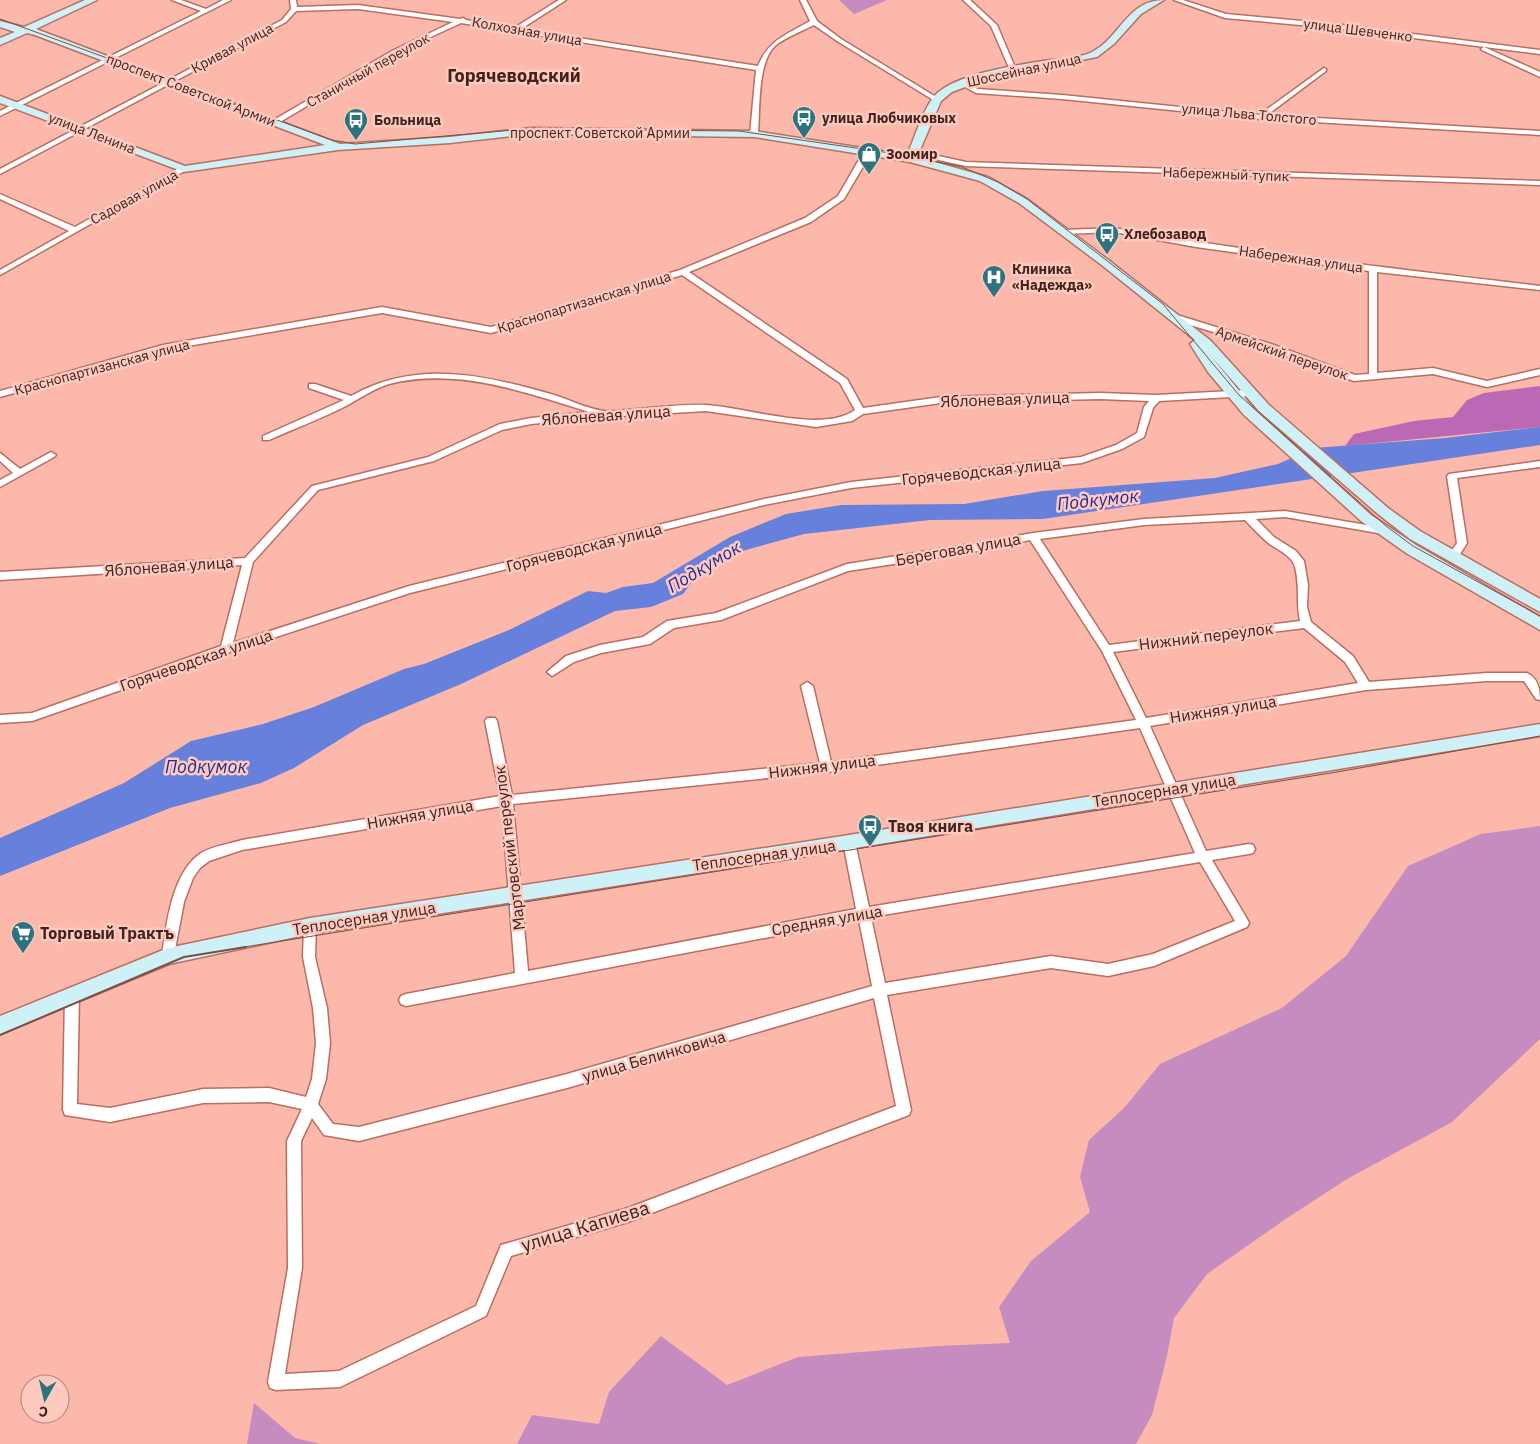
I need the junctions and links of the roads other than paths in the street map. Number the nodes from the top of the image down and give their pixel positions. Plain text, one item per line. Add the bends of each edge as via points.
1 (92, 0) edge
2 (175, 0) edge
3 (228, 0) edge
4 (293, 0) edge
5 (563, 0) edge
6 (803, 0) edge
7 (966, 0) edge
8 (1159, 0) edge
9 (1178, 0) edge
10 (294, 9) junction
11 (206, 11) junction
12 (463, 20) junction
13 (814, 22) junction
14 (0, 24) edge
15 (29, 29) junction
16 (517, 29) junction
17 (0, 42) edge
18 (1476, 45) junction
19 (1540, 52) edge
20 (110, 58) junction
21 (760, 68) junction
22 (1013, 70) junction
23 (1324, 70) dead end
24 (1540, 75) edge
25 (168, 81) junction
26 (961, 83) junction
27 (0, 99) edge
28 (937, 100) junction
29 (17, 105) junction
30 (0, 114) edge
31 (1260, 118) junction
32 (275, 123) junction
33 (80, 128) junction
34 (1540, 132) edge
35 (754, 134) junction
36 (339, 147) junction
37 (867, 153) junction
38 (913, 156) junction
39 (184, 169) junction
40 (0, 172) edge
41 (1540, 183) edge
42 (0, 196) edge
43 (74, 230) junction
44 (1064, 232) junction
45 (1373, 269) junction
46 (683, 272) junction
47 (0, 273) edge
48 (1540, 288) edge
49 (1174, 317) junction
50 (1540, 372) edge
51 (1374, 376) junction
52 (312, 386) dead end
53 (1250, 393) junction
54 (0, 394) edge
55 (1233, 394) junction
56 (1156, 398) junction
57 (352, 399) junction
58 (860, 411) junction
59 (603, 414) junction
60 (266, 438) dead end
61 (51, 455) dead end
62 (0, 456) edge
63 (1540, 464) edge
64 (19, 473) junction
65 (0, 484) edge
66 (1246, 515) junction
67 (1384, 532) junction
68 (1033, 536) junction
69 (1453, 556) junction
70 (248, 561) junction
71 (0, 576) edge
72 (1540, 606) edge
73 (1306, 624) junction
74 (1540, 624) edge
75 (226, 649) junction
76 (1106, 649) junction
77 (552, 672) dead end
78 (807, 686) dead end
79 (1366, 686) junction
80 (1540, 696) edge
81 (0, 719) edge
82 (491, 721) dead end
83 (1143, 723) junction
84 (1540, 730) edge
85 (826, 767) junction
86 (1171, 788) junction
87 (506, 800) junction
88 (849, 842) junction
89 (1249, 849) dead end
90 (1203, 857) junction
91 (515, 894) junction
92 (864, 913) junction
93 (310, 926) junction
94 (168, 956) junction
95 (522, 976) junction
96 (880, 990) junction
97 (72, 994) junction
98 (406, 1000) dead end
99 (0, 1025) edge
100 (311, 1105) junction

1 - 15 main road
2 - 11 street
3 - 11 street
4 - 10 street
5 - 16 street
6 - 13 street
7 - 22 street via 994,26
8 - 22 main road, Шоссейная улица via 1136,12 1105,49 1094,55
9 - 18 street, улица Шевченко via 1225,16 1334,26
10 - 12 street, Колхозная улица via 358,7
10 - 25 street, Кривая улица via 284,21
11 - 20 street
12 - 16 street, Колхозная улица
12 - 32 street, Станичный переулок via 394,52
13 - 21 street via 774,44
13 - 28 street
14 - 15 main road, проспект Советской Армии
15 - 17 main road
15 - 20 main road, проспект Советской Армии
16 - 21 street, Колхозная улица
18 - 19 street, улица Шевченко
18 - 24 street
20 - 25 main road, проспект Советской Армии
20 - 29 street
21 - 35 street
22 - 26 main road, Шоссейная улица
23 - 31 street
25 - 32 main road, проспект Советской Армии
25 - 33 street, Кривая улица
26 - 28 main road, Шоссейная улица via 943,92
26 - 31 street, улица Льва Толстого via 976,91
27 - 29 main road, улица Ленина
28 - 38 main road, Шоссейная улица
29 - 30 street
29 - 33 main road, улица Ленина
31 - 34 street, улица Льва Толстого
32 - 36 main road, проспект Советской Армии
33 - 39 main road, улица Ленина
33 - 40 street, Кривая улица
35 - 36 main road, проспект Советской Армии via 531,131
35 - 37 main road, проспект Советской Армии
36 - 39 main road, Садовая улица
37 - 38 main road, проспект Советской Армии
37 - 46 street, Краснопартизанская улица via 841,197 808,220
38 - 41 street, Набережный тупик via 966,164
38 - 44 main road, проспект Советской Армии via 984,180 1023,201
39 - 43 street, Садовая улица
42 - 43 street
43 - 47 street, Садовая улица
44 - 45 street, Набережная улица via 1114,230 1196,245
44 - 49 main road, проспект Советской Армии
45 - 48 street, Набережная улица
45 - 51 street
46 - 54 street, Краснопартизанская улица via 492,330 382,310 163,348
46 - 58 street via 844,381
49 - 51 street, Армейский переулок via 1268,346 1354,378
49 - 53 main road, проспект Советской Армии via 1207,344
49 - 55 main road, проспект Советской Армии
50 - 51 street, Армейский переулок via 1486,384 1433,371
52 - 57 street
53 - 55 street, Яблоневая улица
53 - 69 main road, проспект Советской Армии via 1383,512
55 - 56 street, Яблоневая улица
55 - 67 main road, проспект Советской Армии
56 - 58 street, Яблоневая улица via 1100,396 941,400
56 - 75 street, Горячеводская улица via 1149,407 1141,435 1082,460 851,485 764,502 409,590
57 - 59 street via 393,380 415,375 447,376 520,388
57 - 60 street
58 - 59 street, Яблоневая улица via 849,419 816,424 706,408
59 - 70 street, Яблоневая улица via 500,427 431,459 315,488
61 - 64 street
62 - 64 street
63 - 69 street via 1452,476 1462,543
64 - 65 street
66 - 67 street, Береговая улица via 1286,514
66 - 68 street, Береговая улица via 1144,522
66 - 73 street via 1300,564
67 - 74 main road, проспект Советской Армии
68 - 76 street
68 - 77 street, Береговая улица via 846,568 717,617 671,624 646,641 600,649 570,659
69 - 72 main road, проспект Советской Армии
70 - 71 street, Яблоневая улица
70 - 75 street
73 - 76 street, Нижний переулок
73 - 79 street via 1349,660
75 - 81 street, Горячеводская улица via 32,717
76 - 83 street
78 - 85 street
79 - 80 street, Нижняя улица via 1487,676 1527,677
79 - 83 street, Нижняя улица
82 - 87 street, Мартовский переулок
83 - 85 street, Нижняя улица
83 - 86 street
84 - 86 main road, Теплосерная улица
85 - 87 street, Нижняя улица
86 - 88 main road, Теплосерная улица
86 - 90 street
87 - 91 street, Мартовский переулок
87 - 94 street, Нижняя улица via 242,845 205,857 187,875
88 - 91 main road, Теплосерная улица
88 - 92 street
89 - 90 street, Средняя улица
90 - 92 street, Средняя улица
90 - 96 street, улица Белинковича via 1243,923 1154,960 1108,970 1051,962
91 - 93 main road, Теплосерная улица
91 - 95 street, Мартовский переулок
92 - 95 street, Средняя улица
92 - 96 street
93 - 94 main road, Теплосерная улица
93 - 100 street via 308,957 320,1008 322,1043 319,1079
94 - 97 main road, Теплосерная улица
95 - 98 street, Средняя улица
96 - 100 street, улица Белинковича via 567,1081 359,1134 329,1130
96 - 100 street, улица Капиева via 904,1110 628,1215 506,1250 481,1311 340,1379 276,1382 295,1268 294,1141
97 - 99 main road, Теплосерная улица
97 - 100 street via 70,1110 110,1115 213,1096 269,1095

